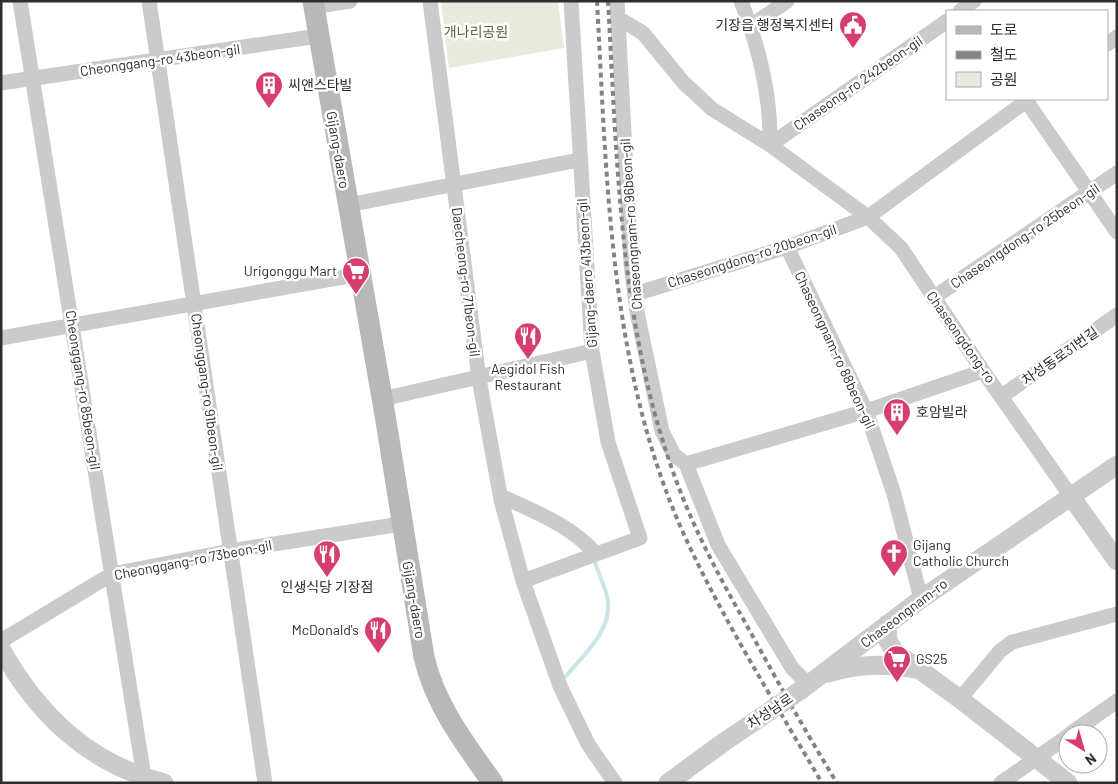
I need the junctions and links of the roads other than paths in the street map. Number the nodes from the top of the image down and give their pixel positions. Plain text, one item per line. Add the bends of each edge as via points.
1 (20, 1) edge
2 (149, 1) edge
3 (350, 1) edge
4 (430, 1) edge
5 (571, 1) edge
6 (616, 1) edge
7 (741, 1) edge
8 (787, 1) edge
9 (313, 4) edge
10 (618, 18) junction
11 (946, 22) edge
12 (751, 26) junction
13 (318, 36) junction
14 (158, 60) junction
15 (33, 78) junction
16 (1, 83) edge
17 (1026, 100) edge
18 (1028, 100) edge
19 (770, 146) junction
20 (579, 160) junction
21 (1117, 173) edge
22 (454, 185) junction
23 (1089, 192) junction
24 (348, 205) junction
25 (868, 217) junction
26 (1117, 232) edge
27 (787, 247) junction
28 (360, 274) junction
29 (635, 294) junction
30 (933, 298) junction
31 (194, 305) junction
32 (1117, 315) edge
33 (73, 326) junction
34 (1, 338) edge
35 (592, 351) junction
36 (983, 371) junction
37 (479, 379) junction
38 (1002, 396) junction
39 (382, 399) junction
40 (866, 411) junction
41 (686, 464) junction
42 (1117, 465) edge
43 (1070, 495) junction
44 (501, 496) junction
45 (401, 524) junction
46 (230, 551) junction
47 (596, 554) junction
48 (1117, 561) edge
49 (112, 574) junction
50 (523, 581) junction
51 (921, 599) junction
52 (1117, 614) edge
53 (887, 624) junction
54 (1, 641) edge
55 (1, 649) edge
56 (918, 669) junction
57 (809, 685) junction
58 (960, 699) junction
59 (1117, 701) edge
60 (1085, 724) edge
61 (1058, 743) edge
62 (1037, 758) junction
63 (145, 780) edge
64 (164, 783) edge
65 (265, 783) edge
66 (493, 783) edge
67 (615, 783) edge
68 (668, 783) edge
69 (1002, 783) edge
70 (1068, 783) edge

1 - 15 street, Cheonggang-ro 85beon-gil
2 - 14 street, Cheonggang-ro 91beon-gil
3 - 9 street, Gijang-daero
4 - 22 street, Daecheong-ro 71beon-gil
5 - 20 street, Gijang-daero 413beon-gil
6 - 10 street, Chaseongnam-ro 96beon-gil
7 - 12 street
8 - 12 street
9 - 13 main road, Gijang-daero
10 - 19 street, Chaseongdong-ro via 643,34 683,82 712,109
10 - 29 street, Chaseongnam-ro 96beon-gil
11 - 19 street, Chaseong-ro 242beon-gil
12 - 19 street via 770,113
13 - 14 street, Cheonggang-ro 43beon-gil
13 - 24 main road, Gijang-daero
14 - 15 street, Cheonggang-ro 43beon-gil
14 - 31 street, Cheonggang-ro 91beon-gil
15 - 16 street, Cheonggang-ro 43beon-gil
15 - 33 street, Cheonggang-ro 85beon-gil
17 - 25 street, Chaseongdong-ro 20beon-gil
18 - 23 street
19 - 25 street, Chaseongdong-ro
20 - 22 street
20 - 35 street, Gijang-daero 413beon-gil
21 - 23 street, Chaseongdong-ro 25beon-gil
22 - 24 street, Gijang-daero
22 - 37 street, Daecheong-ro 71beon-gil
23 - 26 street
23 - 30 street, Chaseongdong-ro 25beon-gil
24 - 28 main road, Gijang-daero
25 - 27 street, Chaseongdong-ro 20beon-gil
25 - 30 street, Chaseongdong-ro via 901,248
27 - 29 street, Chaseongdong-ro 20beon-gil
27 - 40 street, Chaseongnam-ro 88beon-gil
28 - 31 street
28 - 39 main road, Gijang-daero
29 - 41 street, Chaseongnam-ro 96beon-gil via 662,431 674,455
30 - 36 street, Chaseongdong-ro
31 - 33 street
31 - 46 street, Cheonggang-ro 91beon-gil
32 - 38 street, 차성동로31번길
33 - 34 street
33 - 49 street, Cheonggang-ro 85beon-gil
35 - 37 street
35 - 47 street, Gijang-daero 413beon-gil via 608,442 640,538
36 - 38 street, Chaseongdong-ro
36 - 40 street
37 - 39 street
37 - 44 street, Daecheong-ro 71beon-gil
38 - 43 street, Chaseongdong-ro
39 - 45 main road, Gijang-daero
40 - 41 street
40 - 51 street, Chaseongnam-ro 88beon-gil via 894,494
41 - 57 street via 718,545 792,668
42 - 43 street, Chaseongnam-ro
43 - 48 street, Chaseongdong-ro
43 - 51 street, Chaseongnam-ro
44 - 47 street via 562,525
44 - 50 street, Daecheong-ro 71beon-gil
45 - 46 street, Cheonggang-ro 73beon-gil
45 - 66 main road, Gijang-daero via 428,678 459,736
46 - 49 street, Cheonggang-ro 73beon-gil
46 - 65 street, Cheonggang-ro 91beon-gil
47 - 50 street
49 - 54 street, Cheonggang-ro 73beon-gil
49 - 63 street, Cheonggang-ro 85beon-gil
50 - 67 street, Daecheong-ro 71beon-gil via 573,715
51 - 53 street, Chaseongnam-ro
52 - 58 street via 1012,642 1000,651
53 - 56 street via 891,647
53 - 57 street, Chaseongnam-ro
55 - 63 street via 35,701 70,737
56 - 57 street via 884,664 862,665 837,670
56 - 58 street
57 - 68 street, 차성남로, bridge
58 - 62 street
59 - 60 street
61 - 62 street
62 - 69 street
62 - 70 street
63 - 64 street

